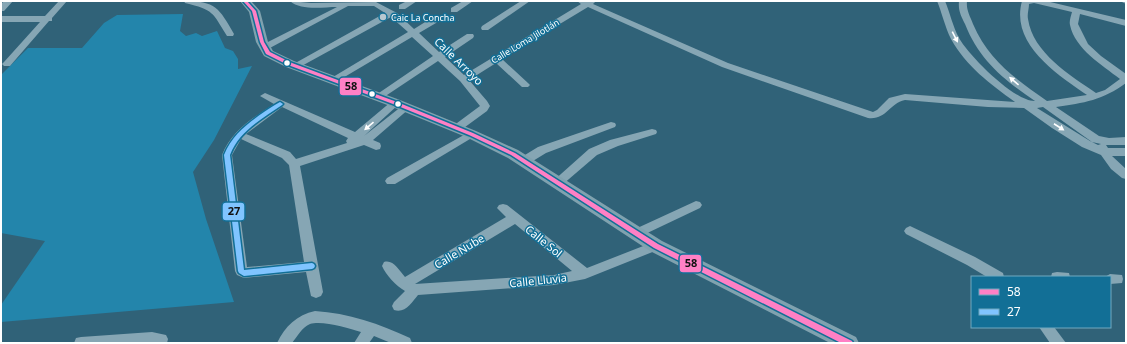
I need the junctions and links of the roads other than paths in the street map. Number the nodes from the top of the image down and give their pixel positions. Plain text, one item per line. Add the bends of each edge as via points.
1 (9, 1) edge
2 (63, 1) edge
3 (188, 1) edge
4 (245, 1) edge
5 (294, 1) edge
6 (413, 1) edge
7 (469, 1) edge
8 (526, 1) edge
9 (941, 1) edge
10 (963, 1) edge
11 (1031, 1) edge
12 (1036, 1) edge
13 (587, 2) edge
14 (347, 4) junction
15 (402, 7) dead end
16 (1, 9) edge
17 (454, 10) dead end
18 (1076, 10) junction
19 (391, 13) junction
20 (1, 19) edge
21 (48, 19) junction
22 (433, 21) dead end
23 (1126, 23) edge
24 (485, 28) dead end
25 (414, 33) junction
26 (230, 34) dead end
27 (470, 36) dead end
28 (265, 47) junction
29 (438, 57) junction
30 (496, 58) junction
31 (7, 64) dead end
32 (295, 66) junction
33 (463, 78) junction
34 (1126, 79) edge
35 (333, 80) junction
36 (525, 85) dead end
37 (265, 96) dead end
38 (1094, 96) junction
39 (378, 97) junction
40 (280, 104) junction
41 (1046, 104) junction
42 (1026, 105) junction
43 (400, 106) junction
44 (611, 125) dead end
45 (457, 128) junction
46 (652, 132) dead end
47 (471, 134) junction
48 (240, 135) junction
49 (361, 139) junction
50 (1099, 140) junction
51 (1126, 141) edge
52 (1112, 142) junction
53 (376, 146) dead end
54 (1104, 152) junction
55 (1126, 152) edge
56 (524, 161) junction
57 (294, 164) junction
58 (1126, 175) edge
59 (391, 180) dead end
60 (558, 182) junction
61 (696, 205) dead end
62 (503, 208) dead end
63 (515, 218) junction
64 (910, 231) dead end
65 (637, 233) junction
66 (656, 246) junction
67 (312, 266) junction
68 (388, 266) dead end
69 (585, 274) junction
70 (996, 276) edge
71 (409, 287) junction
72 (316, 292) dead end
73 (399, 306) dead end
74 (1047, 328) edge
75 (371, 329) junction
76 (81, 343) edge
77 (160, 343) edge
78 (284, 343) edge
79 (362, 343) edge
80 (405, 343) edge
81 (849, 343) edge
82 (1060, 343) edge

1 - 16 street
2 - 21 street
3 - 26 street via 203,3 212,8
4 - 28 street via 254,11
5 - 14 street, Calle Arroyo via 303,4
6 - 15 street
7 - 17 street
8 - 24 street
9 -> 42 street via 955,38 968,58 995,83
41 -> 10 street via 1015,83 988,57 976,41 962,8
11 - 38 street via 1025,2 1024,21 1032,42 1050,63
12 - 18 street
13 - 30 street, Calle Loma Jilotlán
13 - 42 street via 725,65 868,115 878,115 887,104 905,97
14 - 19 street, Calle Arroyo via 376,4
14 - 28 street
18 - 23 street
18 - 34 street via 1074,24 1084,45
19 - 25 street, Calle Arroyo
19 - 32 street
20 - 21 street
21 - 31 street
22 - 25 street
25 - 29 street, Calle Arroyo
25 - 35 street
27 - 29 street
28 - 32 street via 268,53
29 - 33 street, Calle Arroyo
29 - 39 street
30 - 33 street, Calle Loma Jilotlán
30 - 36 street
32 - 35 street
33 - 45 street, Calle Arroyo via 485,106
34 - 38 street via 1109,91
35 - 39 street
37 - 40 street
38 - 41 street via 1064,104
39 - 43 street
40 - 48 street
40 - 49 street
41 - 42 street
41 - 50 street
42 -> 54 street via 1086,144
43 - 45 street
43 - 49 street
44 - 56 street via 542,150
45 - 47 street
46 - 60 street via 593,152
47 - 56 street
47 - 59 street
48 - 57 street via 286,155
48 - 67 street via 227,155 241,271 244,273
49 - 53 street
49 - 57 street via 343,148
50 - 52 street
50 - 54 street
51 - 52 street
52 - 55 street
54 - 55 street
54 - 58 street via 1116,168
56 - 60 street
57 - 67 street
60 - 65 street
61 - 65 street
62 - 63 street, Calle Sol
63 - 69 street, Calle Sol
63 - 71 street, Calle Nube
64 - 70 street
65 - 66 street
66 - 69 street, Calle Lluvia
66 - 81 street
67 - 72 street
68 - 71 street
69 - 71 street, Calle Lluvia via 554,280
71 - 73 street, Calle Nube
74 - 82 street
75 - 78 street via 318,317 308,318 298,325
75 - 79 street
75 - 80 street
76 - 77 street via 152,338 160,339

